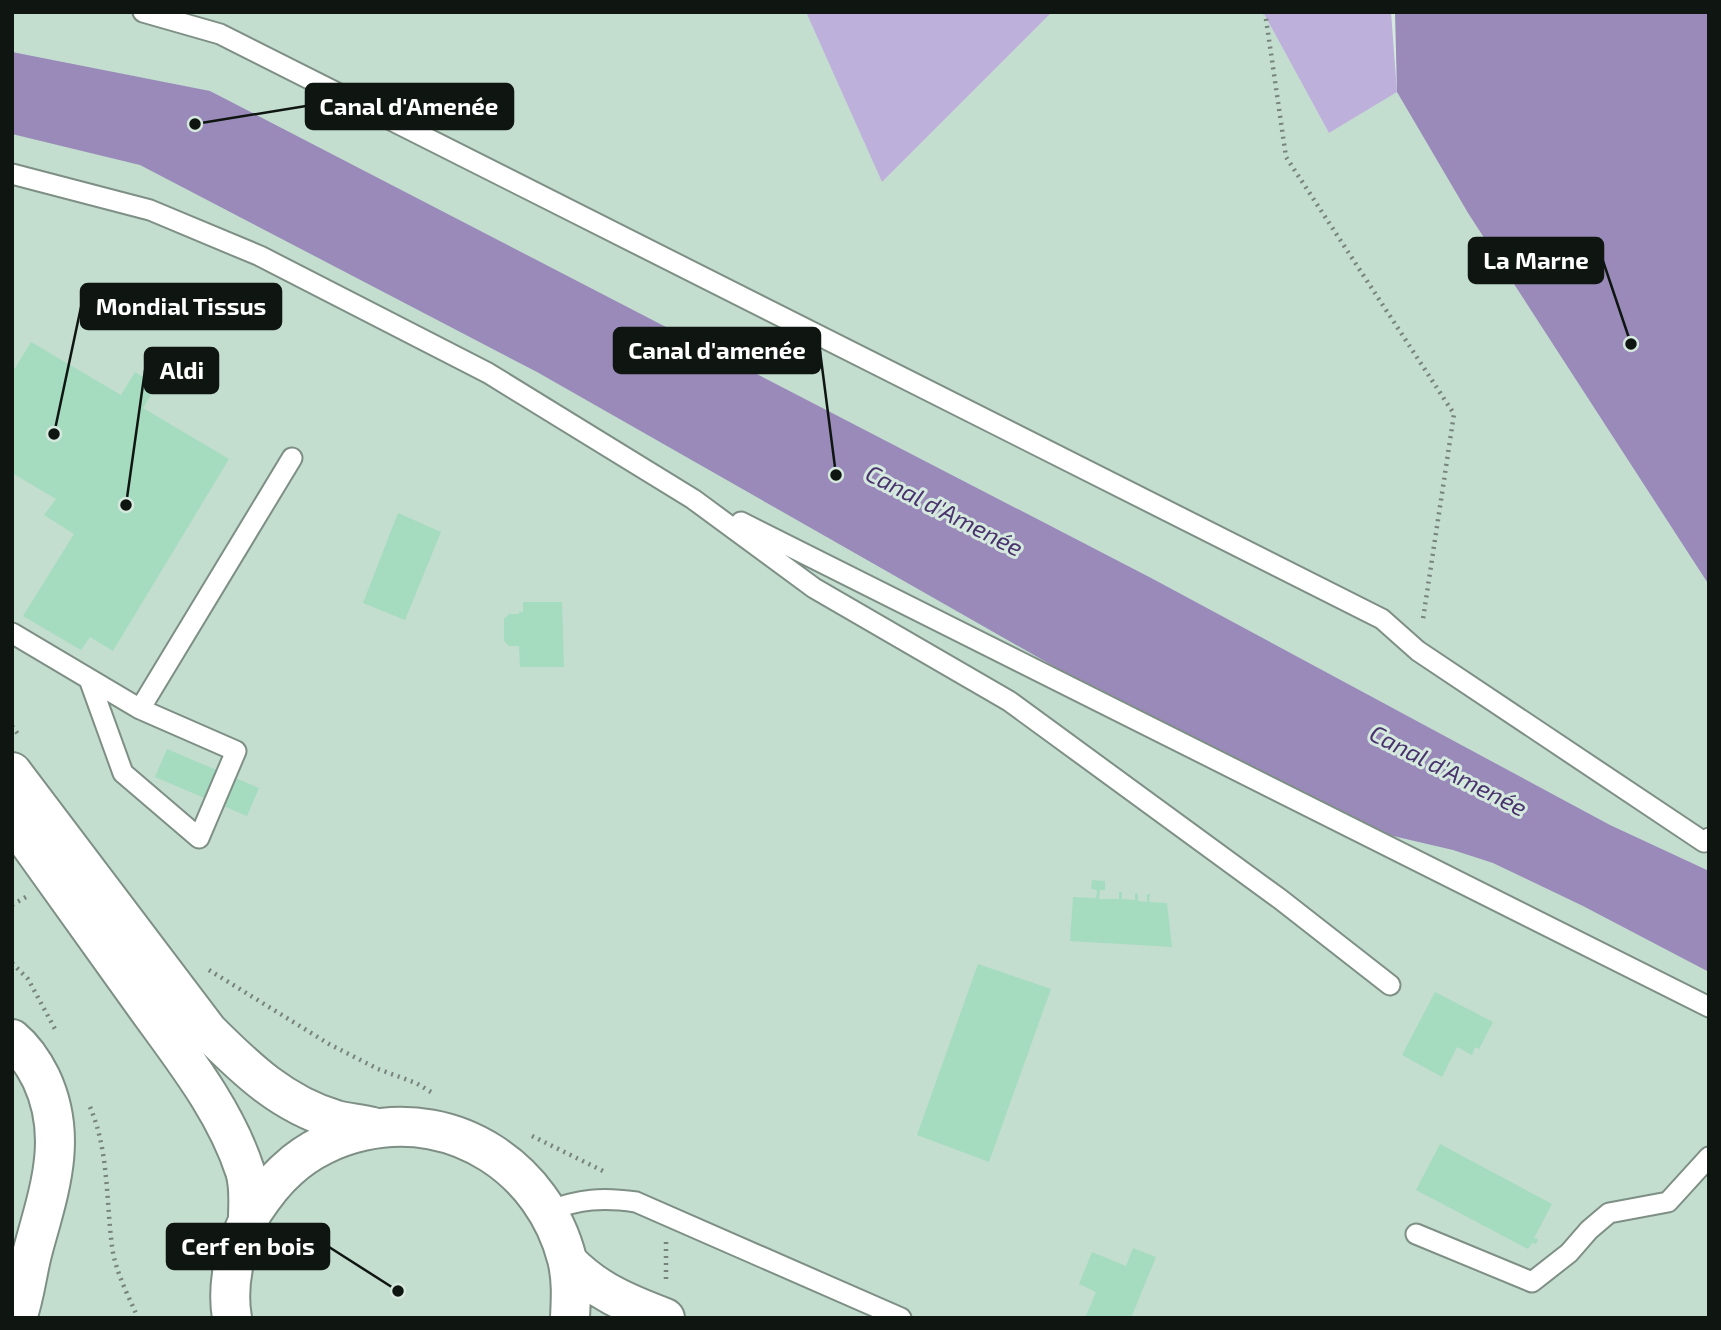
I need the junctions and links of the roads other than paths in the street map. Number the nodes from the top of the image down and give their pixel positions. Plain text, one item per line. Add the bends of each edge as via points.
1 (144, 12) edge
2 (12, 174) edge
3 (292, 458) dead end
4 (694, 499) junction
5 (12, 633) edge
6 (89, 679) junction
7 (140, 709) junction
8 (12, 772) edge
9 (12, 819) edge
10 (1707, 842) edge
11 (1390, 985) dead end
12 (1709, 1007) edge
13 (12, 1039) edge
14 (379, 1128) junction
15 (1709, 1157) edge
16 (548, 1211) junction
17 (248, 1219) junction
18 (1416, 1234) dead end
19 (568, 1262) junction
20 (230, 1316) edge
21 (18, 1317) edge
22 (663, 1317) edge
23 (570, 1318) edge
24 (901, 1318) edge

1 - 10 lane via 220,34 1382,619 1418,651
2 - 4 lane via 150,210 260,256 488,373
3 - 7 lane
4 - 11 lane via 814,588 1009,701
4 - 12 lane
5 - 6 lane
6 - 7 lane
6 - 7 lane via 123,773 199,838 236,751
8 - 14 main road via 200,1020 241,1065 270,1088 312,1111
9 - 17 main road via 208,1096 232,1137 246,1174
13 - 21 main road via 35,1067 49,1095 55,1126 49,1193
14 - 16 main road via 432,1129 467,1140 499,1157
14 - 17 main road via 316,1148 281,1175
15 - 18 lane via 1668,1202 1609,1213 1532,1282
16 - 19 main road
16 - 24 lane via 611,1198 636,1202
17 - 20 main road via 231,1273
19 - 22 main road via 596,1287
19 - 23 main road

